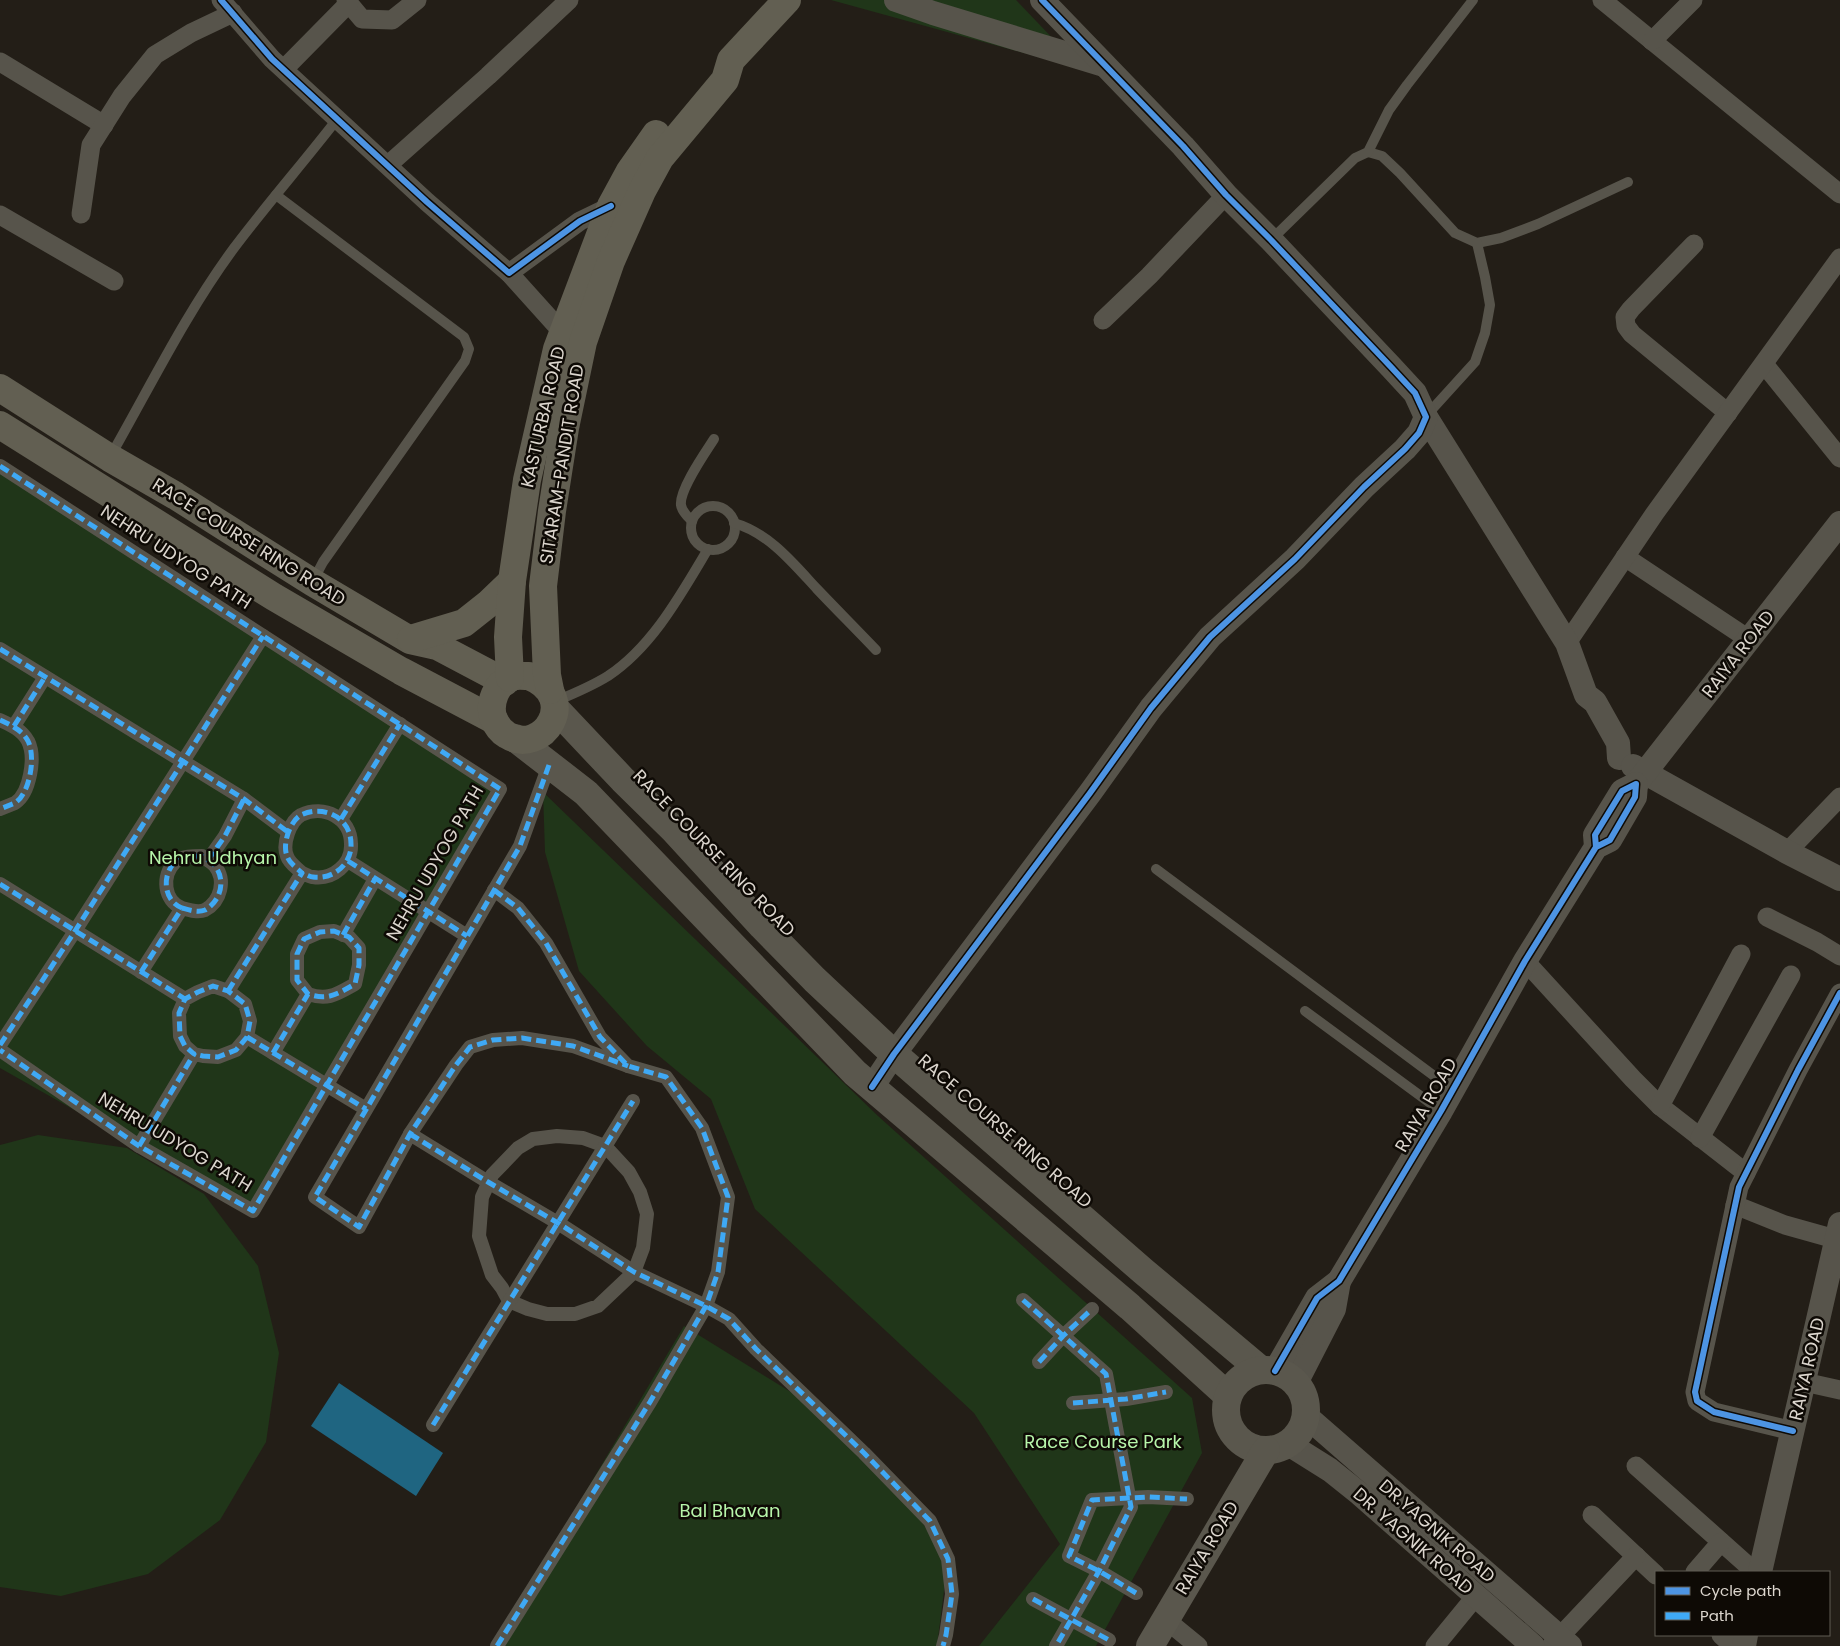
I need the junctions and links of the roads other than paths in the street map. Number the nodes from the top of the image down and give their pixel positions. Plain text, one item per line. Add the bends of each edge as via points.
1 (417, 0) edge
2 (569, 0) edge
3 (787, 0) edge
4 (896, 0) edge
5 (1042, 0) edge
6 (1474, 0) edge
7 (1602, 0) edge
8 (1693, 0) edge
9 (348, 2) edge
10 (227, 6) edge
11 (1652, 40) junction
12 (731, 60) junction
13 (0, 62) edge
14 (1106, 66) junction
15 (284, 69) junction
16 (338, 118) junction
17 (104, 125) junction
18 (1368, 152) junction
19 (388, 165) junction
20 (1628, 182) dead end
21 (1840, 194) edge
22 (276, 195) junction
23 (1226, 195) junction
24 (611, 206) junction
25 (81, 214) dead end
26 (0, 215) edge
27 (1271, 240) junction
28 (1477, 243) junction
29 (1694, 244) dead end
30 (1840, 258) edge
31 (510, 273) junction
32 (114, 281) dead end
33 (1103, 320) dead end
34 (573, 337) junction
35 (1764, 364) junction
36 (0, 388) edge
37 (1728, 413) junction
38 (1426, 417) junction
39 (0, 425) edge
40 (714, 439) dead end
41 (110, 458) junction
42 (1840, 458) edge
43 (0, 466) edge
44 (692, 521) junction
45 (734, 523) junction
46 (1840, 523) edge
47 (708, 549) junction
48 (1626, 557) junction
49 (512, 581) junction
50 (312, 582) junction
51 (263, 636) junction
52 (410, 640) junction
53 (1750, 640) junction
54 (1567, 643) junction
55 (0, 649) edge
56 (876, 650) dead end
57 (45, 677) junction
58 (507, 680) junction
59 (553, 700) junction
60 (0, 720) edge
61 (494, 720) junction
62 (400, 724) junction
63 (14, 726) junction
64 (515, 738) junction
65 (184, 761) junction
66 (549, 766) junction
67 (1641, 779) junction
68 (1840, 797) edge
69 (244, 799) junction
70 (0, 809) edge
71 (341, 819) junction
72 (288, 832) junction
73 (1788, 852) junction
74 (208, 860) junction
75 (348, 861) junction
76 (1156, 869) dead end
77 (302, 873) junction
78 (375, 879) junction
79 (1840, 879) edge
80 (0, 884) edge
81 (494, 890) junction
82 (182, 908) junction
83 (1767, 917) dead end
84 (75, 931) junction
85 (343, 935) junction
86 (468, 936) junction
87 (1741, 954) dead end
88 (1840, 956) edge
89 (1526, 961) junction
90 (141, 972) junction
91 (1791, 975) dead end
92 (228, 991) junction
93 (1840, 993) edge
94 (308, 994) junction
95 (185, 999) junction
96 (1305, 1011) dead end
97 (247, 1037) junction
98 (0, 1045) edge
99 (0, 1050) edge
100 (273, 1053) junction
101 (194, 1054) junction
102 (894, 1054) junction
103 (628, 1066) junction
104 (326, 1086) junction
105 (872, 1087) junction
106 (1453, 1090) junction
107 (633, 1101) dead end
108 (1660, 1106) junction
109 (366, 1109) junction
110 (1441, 1112) junction
111 (410, 1134) junction
112 (1700, 1138) junction
113 (139, 1146) junction
114 (605, 1146) junction
115 (1746, 1173) junction
116 (488, 1182) junction
117 (1735, 1205) junction
118 (558, 1223) junction
119 (1838, 1231) edge
120 (634, 1272) junction
121 (1023, 1300) dead end
122 (509, 1301) junction
123 (706, 1306) junction
124 (1092, 1309) dead end
125 (1063, 1336) junction
126 (1039, 1362) dead end
127 (1277, 1375) junction
128 (1804, 1382) junction
129 (1840, 1390) edge
130 (1166, 1392) dead end
131 (1228, 1396) junction
132 (1111, 1400) junction
133 (1073, 1403) dead end
134 (1305, 1415) junction
135 (433, 1425) dead end
136 (1793, 1431) junction
137 (1277, 1446) junction
138 (1636, 1466) dead end
139 (1129, 1499) junction
140 (1187, 1499) dead end
141 (1592, 1515) dead end
142 (1721, 1542) junction
143 (1636, 1556) junction
144 (1099, 1570) junction
145 (1696, 1571) edge
146 (1754, 1571) edge
147 (1760, 1571) edge
148 (1655, 1574) edge
149 (1136, 1593) dead end
150 (1476, 1596) junction
151 (1033, 1599) dead end
152 (1165, 1619) junction
153 (1071, 1620) junction
154 (1722, 1636) edge
155 (1110, 1640) dead end
156 (1560, 1643) edge
157 (497, 1646) edge
158 (943, 1646) edge
159 (1056, 1646) edge
160 (1150, 1646) edge
161 (1198, 1646) edge
162 (1435, 1646) edge
163 (1533, 1646) edge
164 (1733, 1646) edge

1 - 9 street via 392,20 362,19
2 - 19 street
3 - 12 main road, SITARAM-PANDIT ROAD
4 - 14 street
5 - 14 street
6 - 18 lane via 1406,84
7 - 11 street
8 - 11 street
9 - 15 street
10 - 15 street
10 - 17 street via 155,55 122,96
11 - 21 street
12 - 24 main road, KASTURBA ROAD via 713,70 654,136
12 - 34 main road, SITARAM-PANDIT ROAD via 725,80 660,158
13 - 17 street
14 - 23 street
15 - 16 street
16 - 19 street
16 - 22 lane
17 - 25 street via 91,145
18 - 27 lane via 1355,158
18 - 28 lane via 1382,156 1455,233
19 - 31 street
20 - 28 lane via 1538,224
22 - 41 lane via 233,249 198,303
22 - 50 lane via 464,337 469,350 465,361
23 - 27 street
23 - 33 street
24 - 31 street via 580,221
24 - 34 main road, KASTURBA ROAD
26 - 32 street
27 - 38 street via 1415,393
28 - 38 lane via 1490,305 1485,333 1475,362
29 - 37 street via 1631,309 1625,317 1626,326
30 - 35 street
31 - 34 street
34 - 49 main road, KASTURBA ROAD via 557,349 527,480
34 - 59 main road, SITARAM-PANDIT ROAD via 565,428 543,586 547,675
35 - 37 street
35 - 42 street
36 - 41 main road, RACE COURSE RING ROAD
37 - 48 street
38 - 54 street
38 - 102 street via 1419,433 1405,449 1295,560 1210,637 1151,708
39 - 61 main road, RACE COURSE RING ROAD via 274,598
40 - 44 lane via 682,495 684,514
41 - 50 main road, RACE COURSE RING ROAD
43 - 51 street, NEHRU UDYOG PATH
44 - 45 lane via 700,510 713,506 726,511
44 - 47 lane via 696,542
45 - 47 lane via 735,530 728,543
45 - 56 lane via 757,532 779,549
46 - 53 street, RAIYA ROAD
47 - 59 lane via 675,603 646,642 627,661 588,687
48 - 53 street
48 - 54 street
49 - 52 main road via 464,623
49 - 58 main road, KASTURBA ROAD
50 - 52 main road, RACE COURSE RING ROAD
51 - 62 street, NEHRU UDYOG PATH
51 - 65 street
52 - 58 main road, RACE COURSE RING ROAD via 437,646
53 - 67 street, RAIYA ROAD
54 - 67 street via 1586,695 1594,702 1618,743 1619,758
55 - 57 street
57 - 63 street
57 - 65 street
58 - 59 main road via 529,676 541,681
58 - 61 main road via 498,689 492,703
59 - 64 main road via 555,714 550,726 540,735 528,739
59 - 102 main road, RACE COURSE RING ROAD via 623,780 802,966
60 - 63 street
61 - 64 main road via 500,730
62 - 71 street
62 - 104 street, NEHRU UDYOG PATH via 500,789
63 - 70 street via 28,741 32,763 28,784 16,802
64 - 66 main road
65 - 69 street
65 - 84 street
66 - 81 street via 520,846
66 - 105 main road via 586,794
67 - 73 street
67 - 89 street, RAIYA ROAD via 1622,791 1595,835 1596,847
68 - 73 street
69 - 72 street
69 - 74 street
71 - 72 street via 329,813 313,812 300,816
71 - 75 street via 352,844
72 - 77 street via 286,856
73 - 79 street
74 - 82 street via 215,866 221,881 218,898 204,910
74 - 82 street via 202,856 189,857 176,862 169,873 168,896 173,905
75 - 77 street via 341,870 327,876 313,877
75 - 78 street
76 - 106 lane
77 - 92 street
78 - 85 street
78 - 86 street
80 - 84 street
81 - 86 street
81 - 103 street via 518,908 546,943 600,1037
82 - 90 street
83 - 88 street
84 - 90 street
84 - 98 street
85 - 94 street via 334,931 320,932 304,939 297,954 297,980
85 - 94 street via 359,948 360,965 355,984 332,997
86 - 109 street
87 - 108 street
89 - 106 street, RAIYA ROAD
89 - 108 street
90 - 95 street
91 - 112 street
92 - 95 street via 213,986
92 - 97 street via 245,1004 250,1021
93 - 115 street
94 - 100 street
95 - 101 street via 179,1013 180,1036
96 - 110 lane
97 - 100 street
97 - 101 street via 236,1050 218,1057
99 - 113 street, NEHRU UDYOG PATH
100 - 104 street
101 - 113 street
102 - 105 street
102 - 127 main road, RACE COURSE RING ROAD via 1143,1272
103 - 111 street via 549,1041 522,1038 493,1040 470,1047
103 - 123 street via 666,1077 702,1128 728,1197 718,1272
104 - 109 street
104 - 113 street, NEHRU UDYOG PATH via 253,1211
105 - 131 main road via 1130,1307
106 - 110 street, RAIYA ROAD
107 - 114 street
108 - 112 street
109 - 111 street via 315,1197 359,1227
110 - 127 street, RAIYA ROAD via 1339,1281 1318,1298
111 - 116 street
112 - 115 street
114 - 116 street via 583,1138 557,1136 533,1139 518,1148
114 - 118 street
114 - 120 street via 628,1172 648,1214 643,1248
115 - 117 street
116 - 118 street
116 - 122 street via 482,1196 479,1236 492,1275
117 - 119 street via 1785,1225
117 - 136 street via 1696,1386 1697,1401 1714,1412
118 - 120 street
118 - 122 street
119 - 128 street, RAIYA ROAD
120 - 122 street via 598,1306 575,1314 548,1314
120 - 123 street
121 - 125 street
122 - 135 street
123 - 157 street via 650,1402
123 - 158 street via 729,1319 930,1521 948,1559 952,1594
124 - 125 street
125 - 126 street
125 - 132 street via 1106,1374
127 - 131 main road via 1250,1373 1233,1386
127 - 134 main road via 1302,1393
128 - 129 street
128 - 136 street, RAIYA ROAD
130 - 132 street
131 - 137 main road via 1226,1413 1231,1430 1238,1438 1255,1448
132 - 133 street
132 - 139 street
134 - 137 main road via 1296,1436
134 - 156 street, DR.YAGNIK ROAD
136 - 147 street, RAIYA ROAD
137 - 150 street, DR. YAGNIK ROAD via 1330,1470
137 - 152 main road, RAIYA ROAD
138 - 142 street
139 - 140 street
139 - 144 street via 1131,1507
139 - 144 street via 1092,1500 1079,1530 1069,1556
141 - 143 street
142 - 145 street
142 - 146 street
143 - 148 street
143 - 156 street
144 - 149 street
144 - 153 street
150 - 162 street
150 - 163 street, DR. YAGNIK ROAD
151 - 153 street
152 - 160 main road, RAIYA ROAD
152 - 161 street
153 - 155 street
153 - 159 street
154 - 164 street

